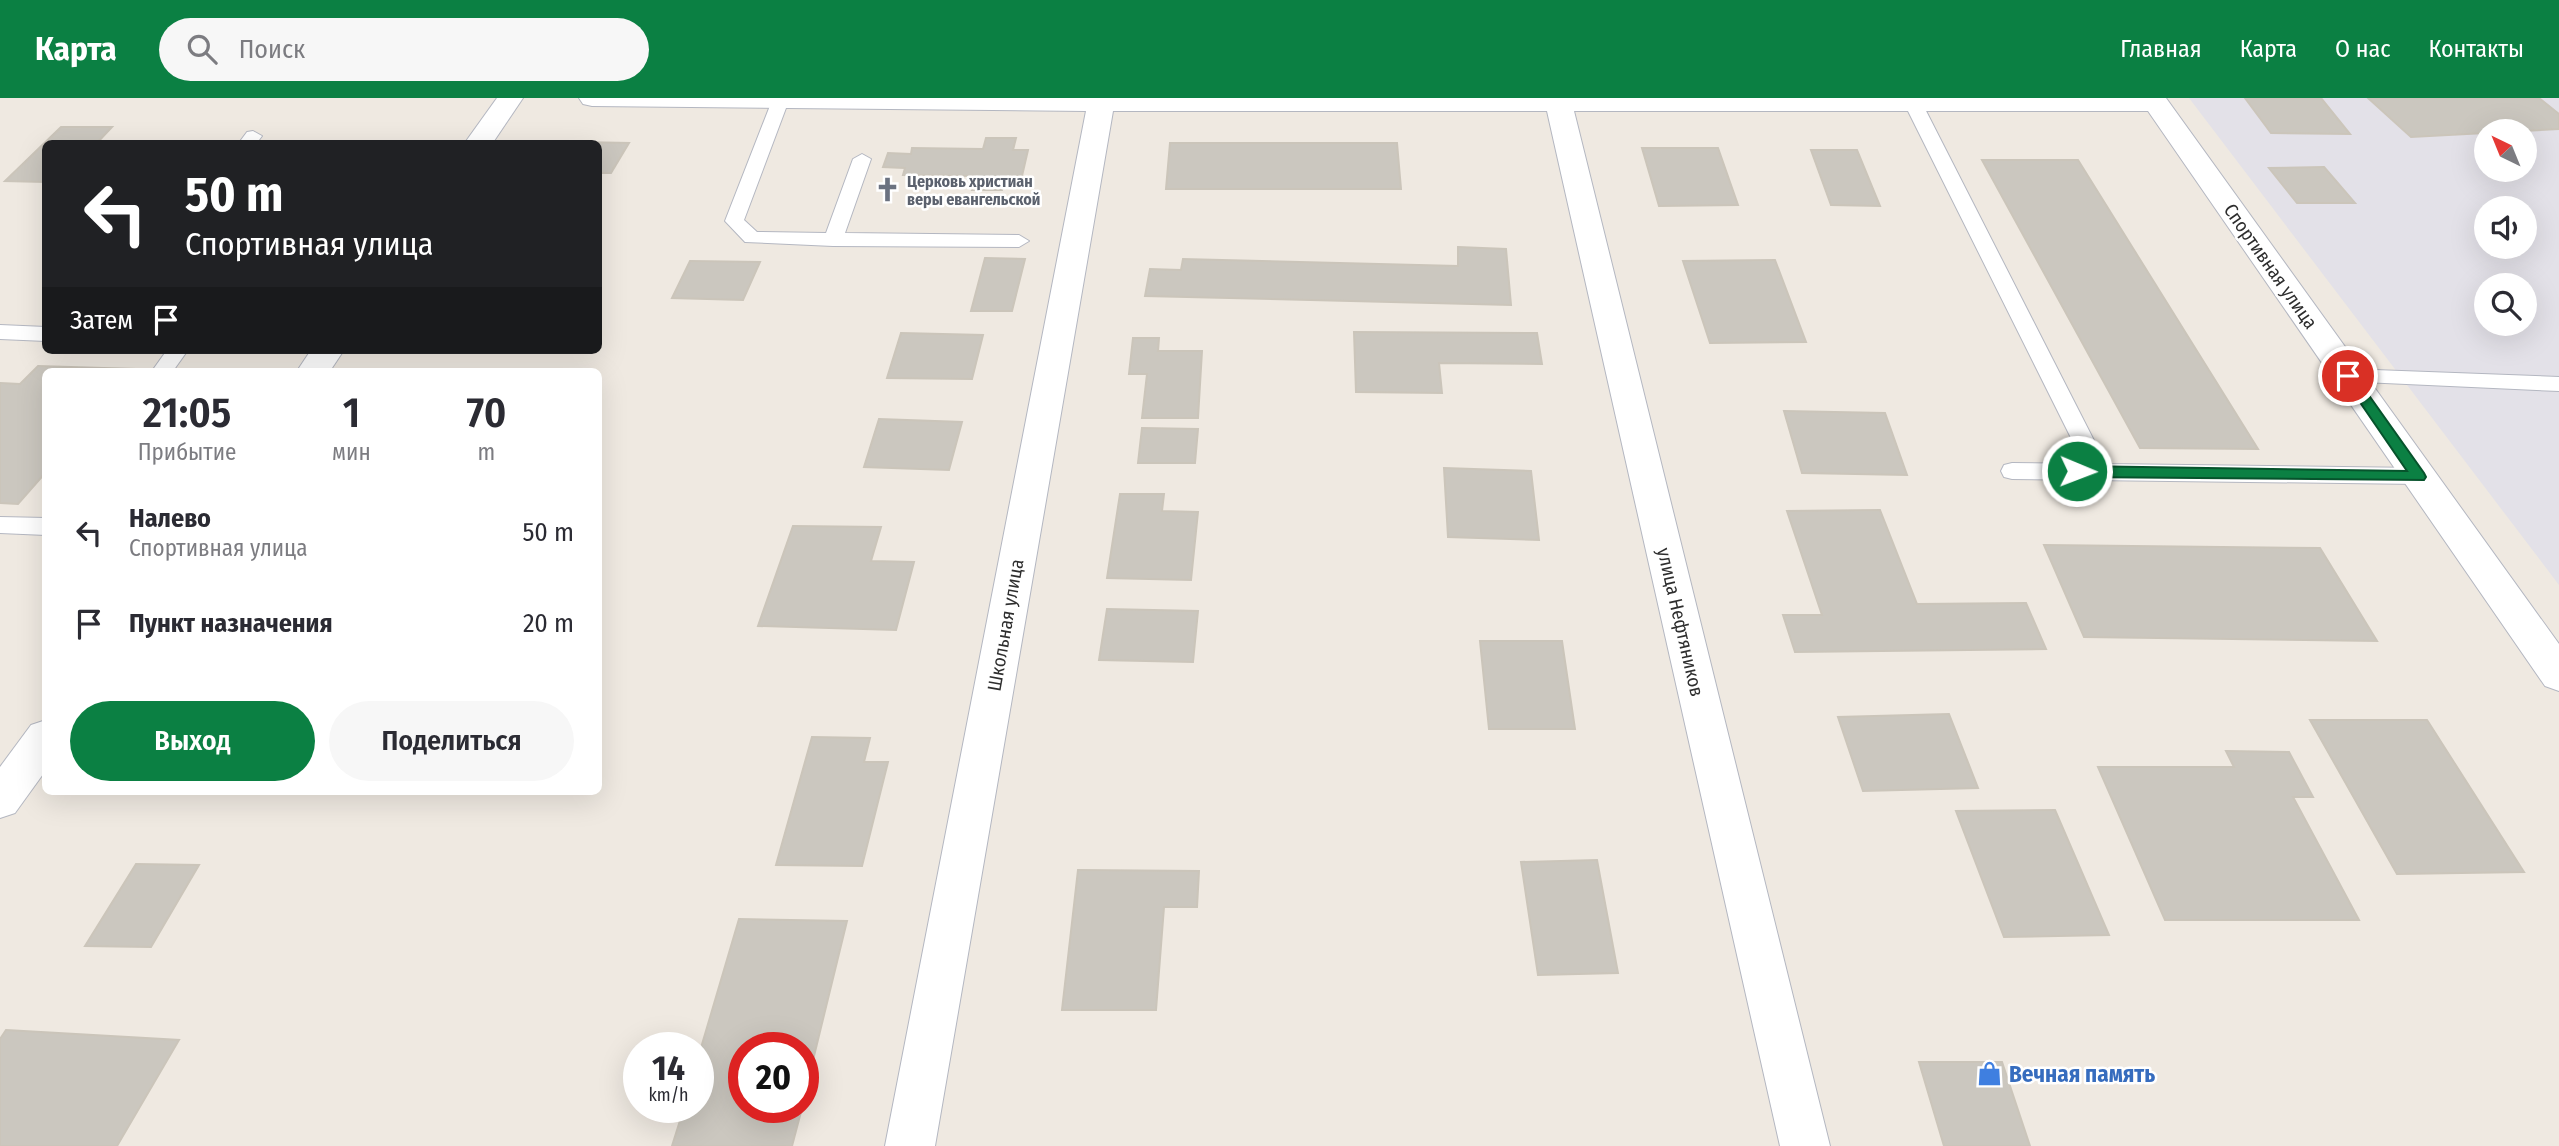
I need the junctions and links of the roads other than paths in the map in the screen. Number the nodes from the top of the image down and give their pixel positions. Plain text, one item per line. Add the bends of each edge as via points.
1 (510, 98) edge
2 (592, 98) edge
3 (723, 99) edge
4 (780, 100) edge
5 (1042, 101) edge
6 (1558, 101) edge
7 (1727, 101) edge
8 (2154, 101) edge
9 (1101, 103) junction
10 (1913, 103) junction
11 (481, 140) edge
12 (862, 159) dead end
13 (833, 240) junction
14 (1018, 241) dead end
15 (0, 332) edge
16 (42, 334) edge
17 (175, 354) edge
18 (164, 368) edge
19 (2348, 376) junction
20 (2559, 384) edge
21 (2012, 471) dead end
22 (2099, 472) junction
23 (2419, 477) junction
24 (42, 522) edge
25 (0, 525) edge
26 (2559, 675) edge
27 (42, 742) edge
28 (0, 800) edge
29 (910, 1146) edge
30 (1805, 1146) edge

1 - 11 street
2 - 3 street
3 - 4 street
4 - 5 street
4 - 13 lane via 734,221 752,238
5 - 9 street
6 - 7 street
6 - 9 street
6 - 30 street, улица Нефтяников
7 - 10 street
8 - 10 street
8 - 19 street, Спортивная улица
9 - 29 street, Школьная улица
10 - 22 lane
12 - 13 lane
13 - 14 lane
15 - 16 lane
17 - 18 lane
19 - 20 lane
19 - 23 street, Спортивная улица
21 - 22 lane
22 - 23 lane
23 - 26 street, Спортивная улица
24 - 25 lane
27 - 28 street

